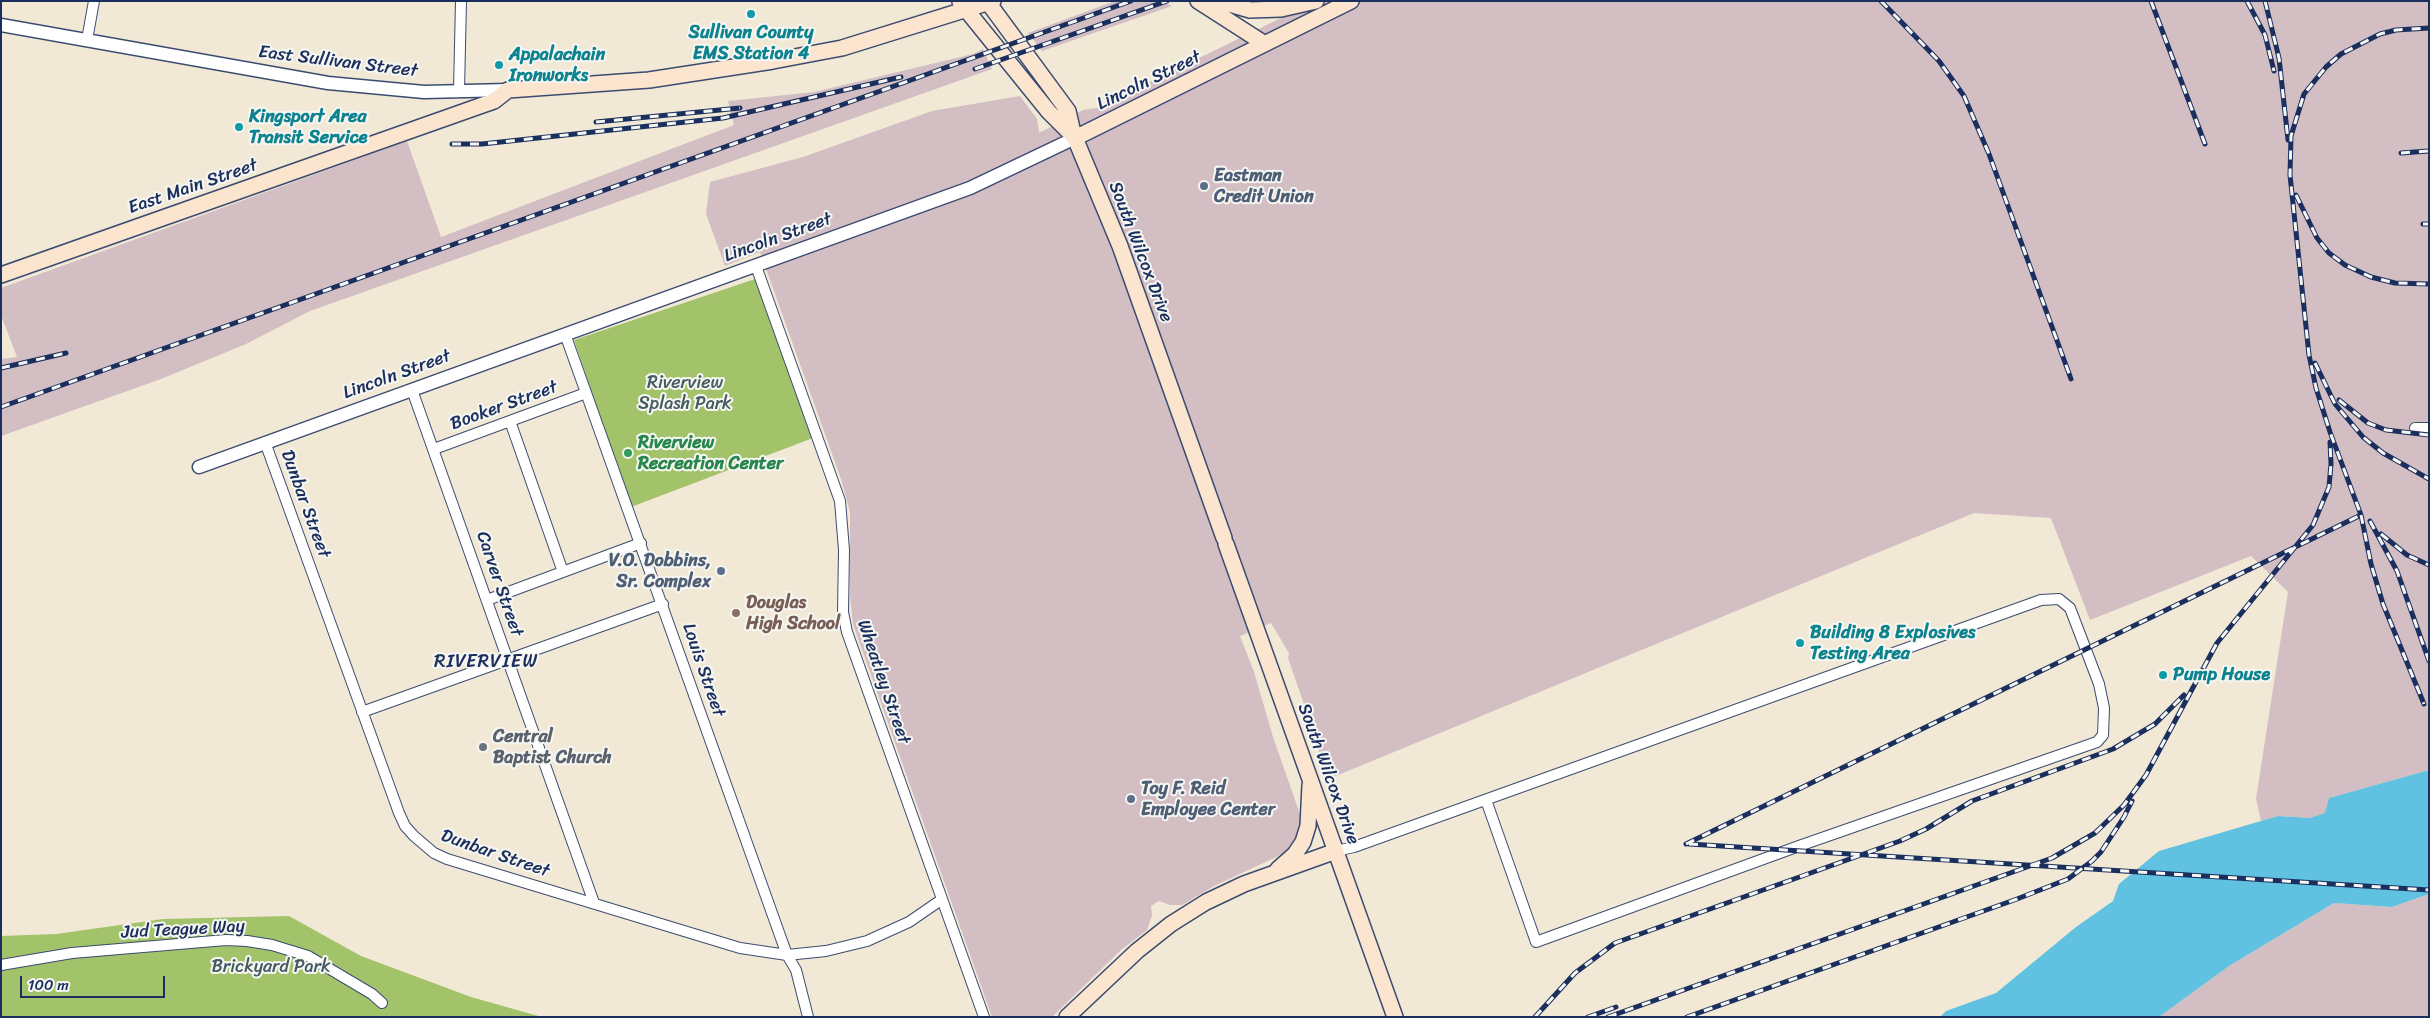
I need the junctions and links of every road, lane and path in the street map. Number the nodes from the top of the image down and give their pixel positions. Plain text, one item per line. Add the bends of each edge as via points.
1 (94, 1) edge
2 (461, 1) edge
3 (1198, 1) edge
4 (1219, 1) edge
5 (1316, 1) edge
6 (1350, 1) edge
7 (990, 2) edge
8 (962, 6) edge
9 (1, 25) edge
10 (87, 40) junction
11 (1265, 44) junction
12 (508, 90) junction
13 (459, 91) junction
14 (1074, 138) junction
15 (756, 266) junction
16 (1, 275) edge
17 (565, 334) junction
18 (412, 390) junction
19 (586, 394) junction
20 (510, 421) junction
21 (2415, 428) dead end
22 (2429, 428) edge
23 (266, 442) junction
24 (434, 449) junction
25 (200, 467) dead end
26 (640, 543) junction
27 (563, 572) junction
28 (487, 600) junction
29 (663, 604) junction
30 (508, 661) junction
31 (362, 712) junction
32 (1310, 779) junction
33 (1486, 800) junction
34 (1336, 851) junction
35 (1272, 874) junction
36 (941, 900) junction
37 (594, 903) junction
38 (787, 955) junction
39 (1, 965) edge
40 (382, 1003) dead end
41 (808, 1017) edge
42 (984, 1017) edge
43 (1067, 1017) edge
44 (1395, 1017) edge

1 - 10 street
2 - 13 street
3 - 11 main road
4 - 5 main road via 1250,10 1281,9
6 - 11 main road, Lincoln Street
7 - 8 main road, East Sullivan Street
7 - 14 main road via 1068,111
8 - 12 main road, East Sullivan Street via 842,48 649,80
8 - 14 main road, South Wilcox Drive
9 - 10 street, East Sullivan Street
10 - 13 street, East Sullivan Street via 328,83 415,91
11 - 14 main road, Lincoln Street
12 - 13 street, East Sullivan Street
12 - 16 main road, East Main Street via 494,101
14 - 15 street, Lincoln Street via 970,188
14 - 32 main road, South Wilcox Drive via 1120,246
15 - 17 street, Lincoln Street
15 - 36 street, Wheatley Street via 840,502 844,550 843,612 847,632
17 - 18 street, Lincoln Street
17 - 19 street, Louis Street
18 - 23 street, Lincoln Street
18 - 24 street, Carver Street
19 - 20 street, Booker Street
19 - 26 street, Louis Street
20 - 24 street, Booker Street
20 - 27 street
21 - 22 street
23 - 25 street, Lincoln Street
23 - 31 street, Dunbar Street
24 - 28 street, Carver Street
26 - 27 street
26 - 29 street, Louis Street
27 - 28 street
28 - 30 street, Carver Street
29 - 30 street
29 - 38 street, Louis Street
30 - 31 street
30 - 37 street, Carver Street
31 - 37 street, Dunbar Street via 405,826 424,846 447,859
32 - 34 main road, South Wilcox Drive
32 - 35 main road via 1308,826 1303,842 1295,854
33 - 33 street via 2041,600 2059,599 2070,608 2099,684 2104,708 2103,735 2097,742 1536,942
33 - 34 street
34 - 35 main road
34 - 44 main road, South Wilcox Drive
35 - 43 main road via 1206,902 1171,924 1109,975
36 - 38 street, Dunbar Street via 909,922 867,941 826,951
36 - 42 street, Wheatley Street
37 - 38 street, Dunbar Street via 740,948
38 - 41 street, Louis Street via 796,970
39 - 40 street, Jud Teague Way via 72,953 247,941 308,956

